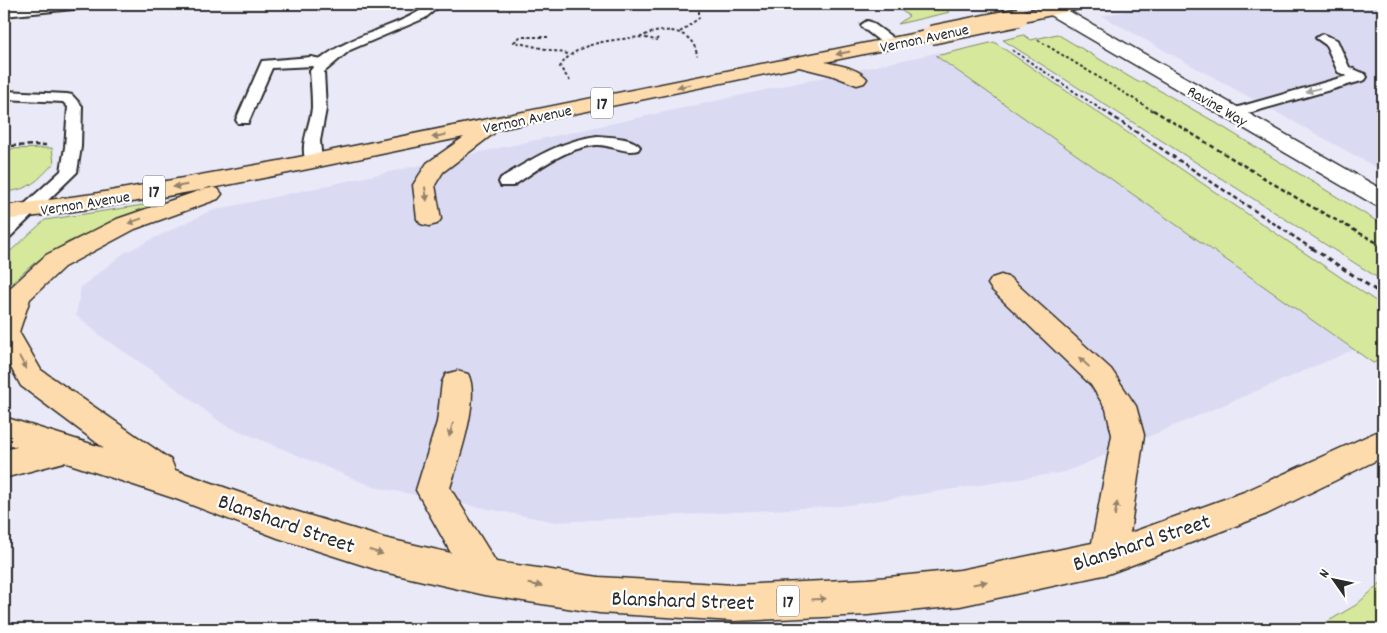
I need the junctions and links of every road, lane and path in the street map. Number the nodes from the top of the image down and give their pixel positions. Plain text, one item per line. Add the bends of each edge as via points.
1 (83, 4) edge
2 (436, 4) edge
3 (699, 4) edge
4 (1083, 4) edge
5 (1054, 10) junction
6 (4, 12) edge
7 (867, 25) dead end
8 (680, 32) junction
9 (1032, 36) dead end
10 (548, 37) dead end
11 (641, 37) junction
12 (658, 38) dead end
13 (1322, 38) dead end
14 (891, 44) junction
15 (1009, 48) dead end
16 (569, 54) junction
17 (695, 60) dead end
18 (323, 63) junction
19 (798, 63) junction
20 (857, 79) dead end
21 (572, 84) dead end
22 (4, 95) edge
23 (1233, 113) junction
24 (242, 120) dead end
25 (493, 125) junction
26 (39, 145) dead end
27 (4, 146) edge
28 (632, 147) dead end
29 (314, 162) junction
30 (279, 168) junction
31 (507, 182) dead end
32 (1383, 200) edge
33 (28, 211) junction
34 (4, 213) edge
35 (429, 219) dead end
36 (4, 233) edge
37 (1383, 246) edge
38 (1001, 284) dead end
39 (1383, 294) edge
40 (457, 382) dead end
41 (4, 430) edge
42 (1383, 442) edge
43 (66, 449) junction
44 (4, 464) edge
45 (181, 486) junction
46 (1108, 557) junction
47 (485, 578) junction

1 - 6 lane
2 - 18 lane via 338,52
3 - 8 path via 699,18
4 - 5 highway, Vernon Avenue / 17
5 - 14 highway, Vernon Avenue / 17, bridge
5 - 23 street, Ravine Way
7 - 14 lane
8 - 11 path via 656,30
8 - 17 path via 696,45 698,54
9 - 37 path via 1305,203
10 - 16 path via 520,37 514,42
11 - 12 path
11 - 16 path via 593,43 587,49
13 -> 23 lane via 1332,43 1343,69 1360,77
14 -> 19 highway, Vernon Avenue / 17
15 - 39 path
16 - 21 path via 560,67
18 - 24 lane via 267,64
18 - 29 lane via 317,71 318,109 312,141
19 - 20 highway via 836,70
19 -> 25 highway, Vernon Avenue / 17
22 - 33 lane via 67,98 75,106 69,172
23 - 32 street, Ravine Way
25 -> 29 highway, Vernon Avenue / 17
25 -> 35 highway via 435,168 424,185
26 - 27 path
28 - 31 lane via 616,141 596,140 561,148
29 - 30 highway, Vernon Avenue / 17
30 -> 33 highway, Vernon Avenue / 17
30 -> 45 highway via 126,224 55,261 18,295 5,332 31,378
33 - 34 highway, 17
33 - 36 lane
46 -> 38 highway via 1128,435 1121,406 1101,377
40 -> 47 highway via 453,422 434,490
41 - 43 highway, 17
42 - 46 highway, Blanshard Street / 17 via 1255,503
43 - 44 highway
43 - 45 highway, Blanshard Street / 17
45 -> 47 highway, Blanshard Street / 17 via 278,522 375,552
47 -> 46 highway, Blanshard Street / 17 via 599,595 734,603 868,597 960,588

